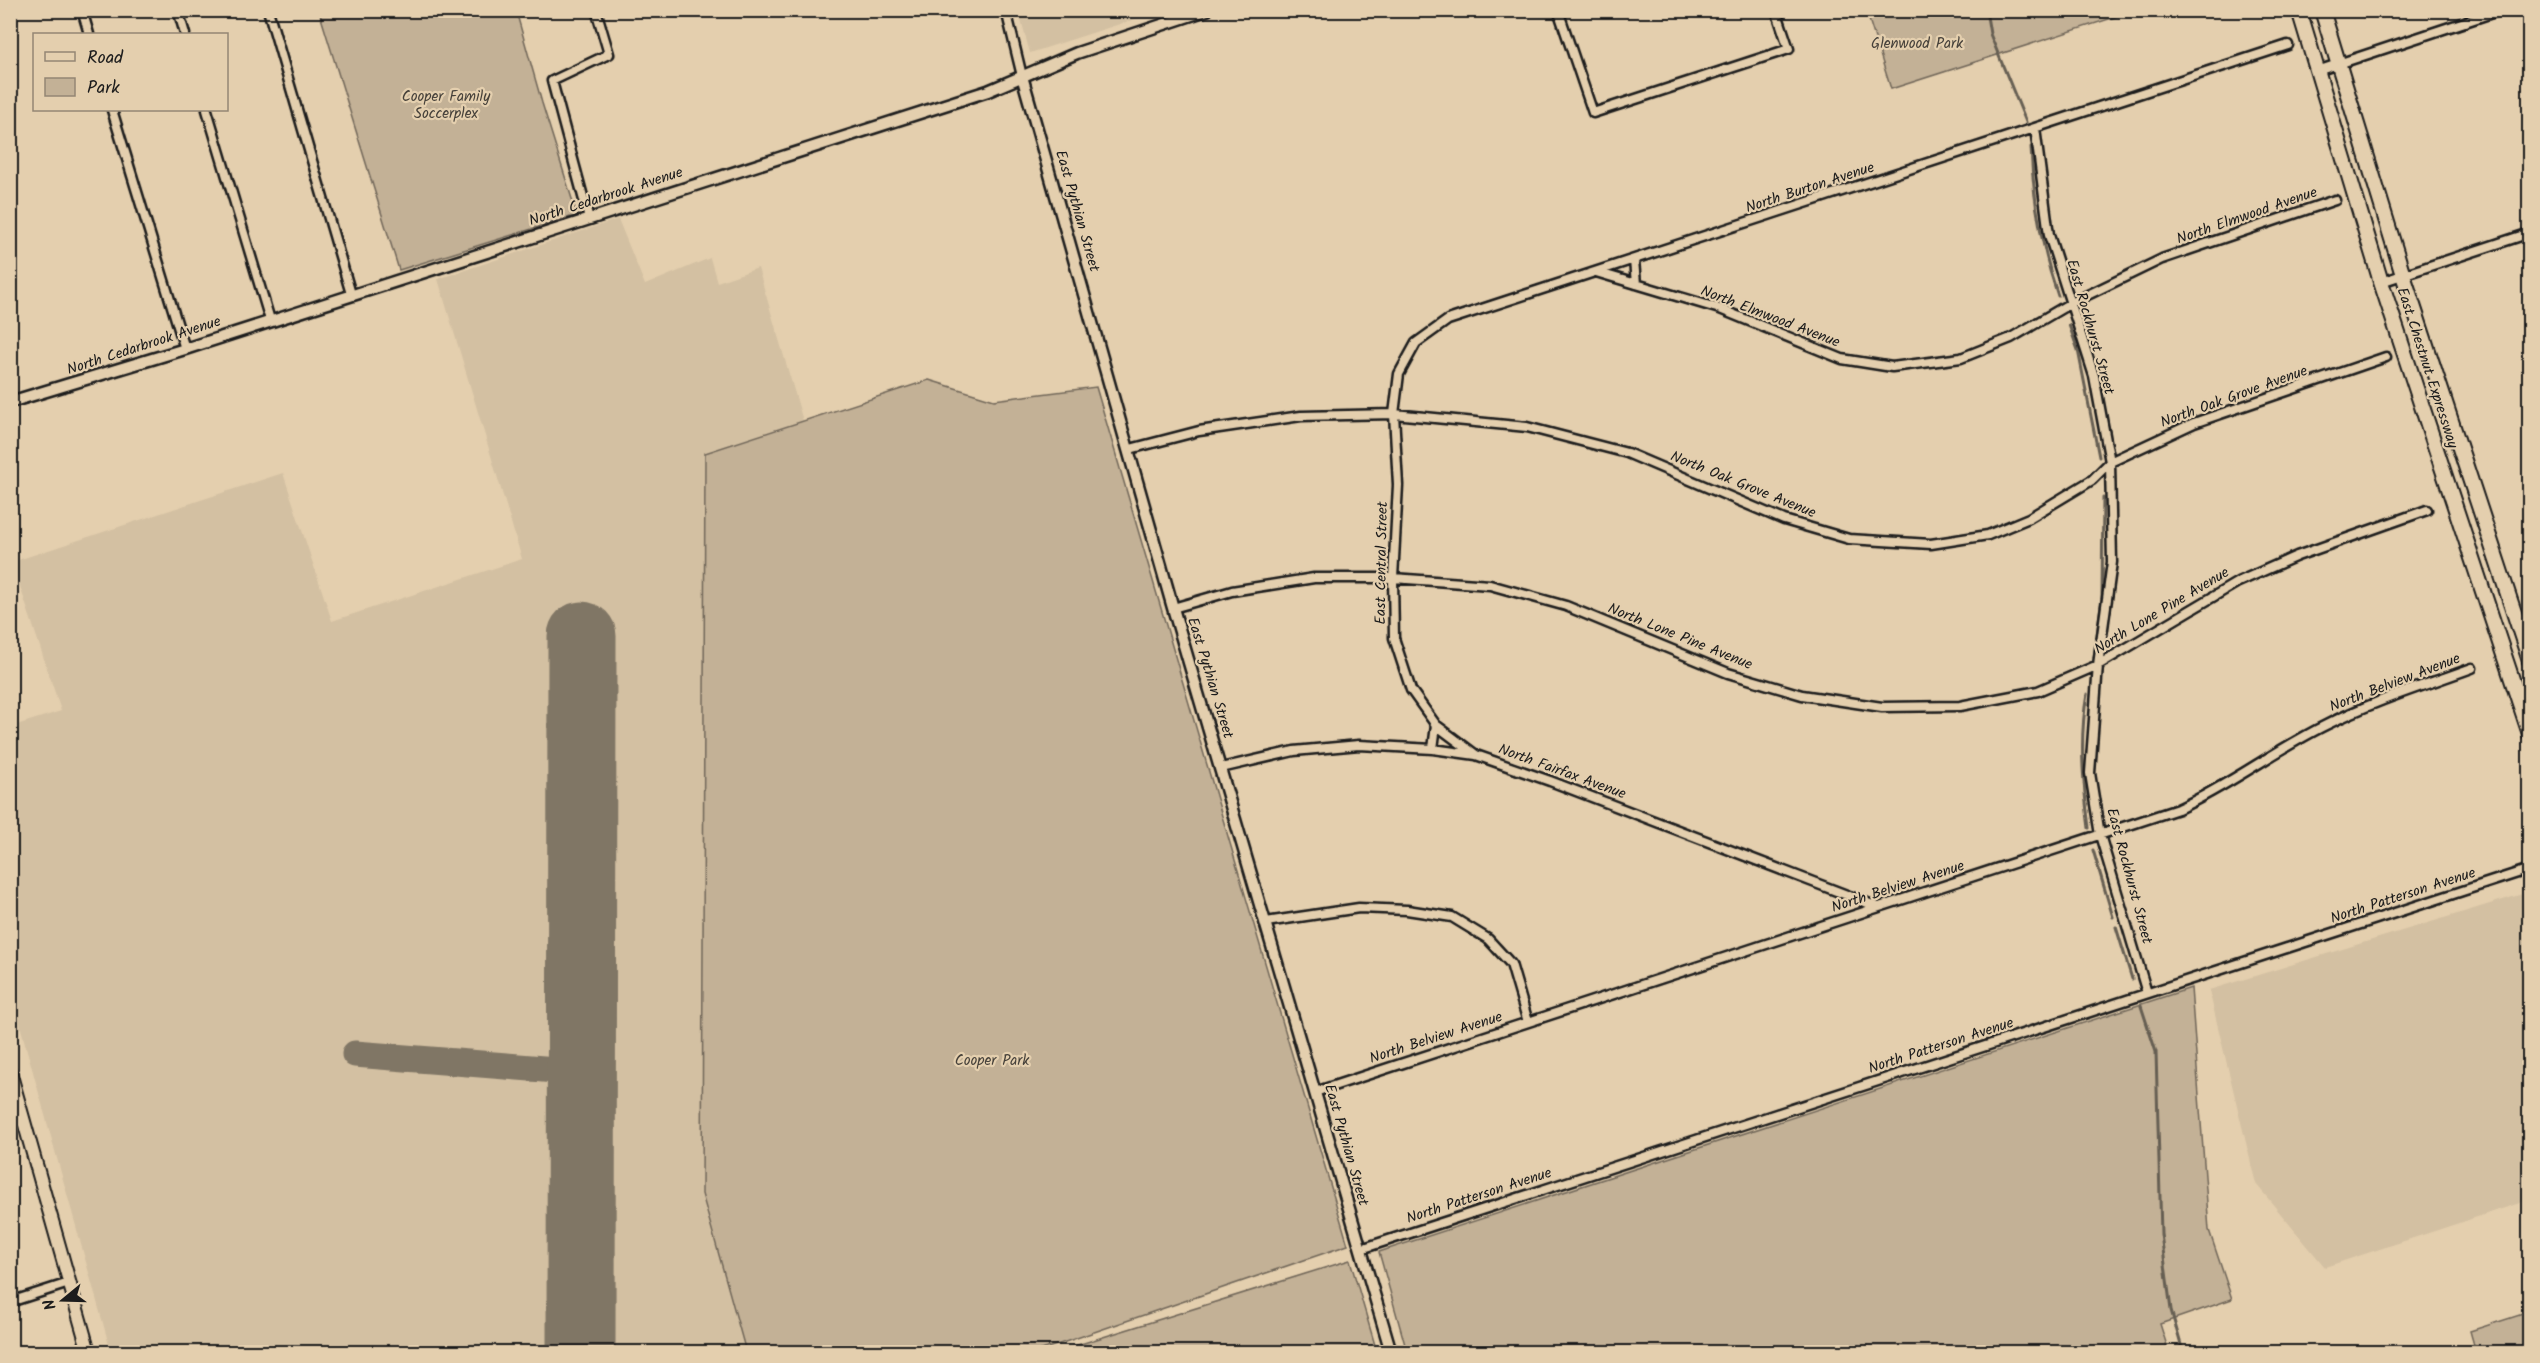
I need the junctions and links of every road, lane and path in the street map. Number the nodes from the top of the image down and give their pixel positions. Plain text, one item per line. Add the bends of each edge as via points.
1 (82, 10) edge
2 (178, 10) edge
3 (268, 10) edge
4 (596, 10) edge
5 (1006, 10) edge
6 (1207, 10) edge
7 (1558, 10) edge
8 (1776, 10) edge
9 (2299, 10) edge
10 (2322, 10) edge
11 (2501, 10) edge
12 (89, 33) edge
13 (185, 33) edge
14 (2288, 45) dead end
15 (2338, 63) junction
16 (2317, 70) junction
17 (1022, 76) junction
18 (112, 111) edge
19 (207, 111) edge
20 (2035, 128) junction
21 (2335, 200) dead end
22 (589, 219) junction
23 (2529, 233) edge
24 (1634, 260) junction
25 (1596, 273) junction
26 (2403, 275) junction
27 (2381, 282) junction
28 (1636, 284) junction
29 (351, 294) junction
30 (2069, 304) junction
31 (270, 320) junction
32 (185, 349) junction
33 (2386, 357) dead end
34 (10, 402) edge
35 (1394, 414) junction
36 (1130, 449) junction
37 (2110, 462) junction
38 (2427, 510) dead end
39 (1393, 578) junction
40 (1173, 608) junction
41 (2529, 661) edge
42 (2098, 665) junction
43 (2472, 668) dead end
44 (1437, 725) junction
45 (2529, 734) edge
46 (1433, 749) junction
47 (1476, 755) junction
48 (1221, 768) junction
49 (2100, 836) junction
50 (2529, 869) edge
51 (1879, 907) junction
52 (1266, 922) junction
53 (2147, 993) junction
54 (1528, 1022) junction
55 (10, 1072) edge
56 (1315, 1092) junction
57 (24, 1120) junction
58 (10, 1124) edge
59 (1361, 1249) junction
60 (69, 1283) junction
61 (10, 1302) edge
62 (89, 1353) edge
63 (1391, 1353) edge

1 - 12 street
2 - 13 street
3 - 29 street
4 - 22 street via 609,54 552,81
5 - 17 street, East Pythian Street
6 - 17 street, North Cedarbrook Avenue via 1077,53
7 - 8 street via 1593,113 1789,48
9 - 16 main road, East Chestnut Expressway
10 - 15 main road, East Chestnut Expressway
11 - 15 street
14 - 20 street, North Burton Avenue
15 - 16 street
15 - 26 main road, East Chestnut Expressway
16 - 27 main road, East Chestnut Expressway
17 - 22 street, North Cedarbrook Avenue via 988,91
17 - 36 street, East Pythian Street
18 - 32 street
19 - 31 street
20 - 24 street, North Burton Avenue
20 - 30 street, East Rockhurst Street via 2049,235
21 - 30 street, North Elmwood Avenue via 2162,259
22 - 29 street, North Cedarbrook Avenue
23 - 26 street
24 - 25 street, North Burton Avenue
24 - 28 street
25 - 28 street, North Elmwood Avenue
25 - 35 street, North Burton Avenue via 1448,320 1416,344 1399,374
26 - 27 street
26 - 41 main road, East Chestnut Expressway
27 - 45 main road, East Chestnut Expressway
28 - 30 street, North Elmwood Avenue via 1720,309 1842,359 1893,367 1961,358 2011,338
29 - 31 street, North Cedarbrook Avenue
30 - 37 street, East Rockhurst Street via 2094,376
31 - 32 street, North Cedarbrook Avenue
32 - 34 street, North Cedarbrook Avenue
33 - 37 street, North Oak Grove Avenue via 2194,423
35 - 36 street, North Oak Grove Avenue via 1301,416 1199,431
35 - 37 street, North Oak Grove Avenue via 1527,427 1627,453 1784,519 1849,539 1931,544 1988,535 2029,518 2092,480
35 - 39 street, East Central Street via 1398,485
36 - 40 street, East Pythian Street
37 - 42 street, East Rockhurst Street via 2112,562
38 - 42 street, North Lone Pine Avenue via 2297,556 2238,582
39 - 40 street, North Lone Pine Avenue via 1314,578 1232,591
39 - 42 street, North Lone Pine Avenue via 1490,585 1566,606 1728,673 1802,695 1882,707 1960,706 2038,691
39 - 44 street, East Central Street via 1394,638 1411,690
40 - 48 street, East Pythian Street
42 - 49 street, East Rockhurst Street via 2090,773
43 - 49 street, North Belview Avenue via 2349,713 2203,798
44 - 46 street
44 - 47 street, East Central Street
46 - 47 street, North Fairfax Avenue
46 - 48 street, North Fairfax Avenue via 1359,745 1294,751
47 - 51 street, North Fairfax Avenue
48 - 52 street, East Pythian Street
49 - 51 street, North Belview Avenue
49 - 53 street, East Rockhurst Street
50 - 53 street, North Patterson Avenue
51 - 54 street, North Belview Avenue
52 - 54 street via 1359,908 1452,917 1488,939 1511,964
52 - 56 street, East Pythian Street
53 - 59 street, North Patterson Avenue
54 - 56 street, North Belview Avenue
55 - 57 main road
56 - 59 street, East Pythian Street
57 - 58 street
57 - 60 main road
59 - 63 street, East Pythian Street
60 - 61 street
60 - 62 main road

